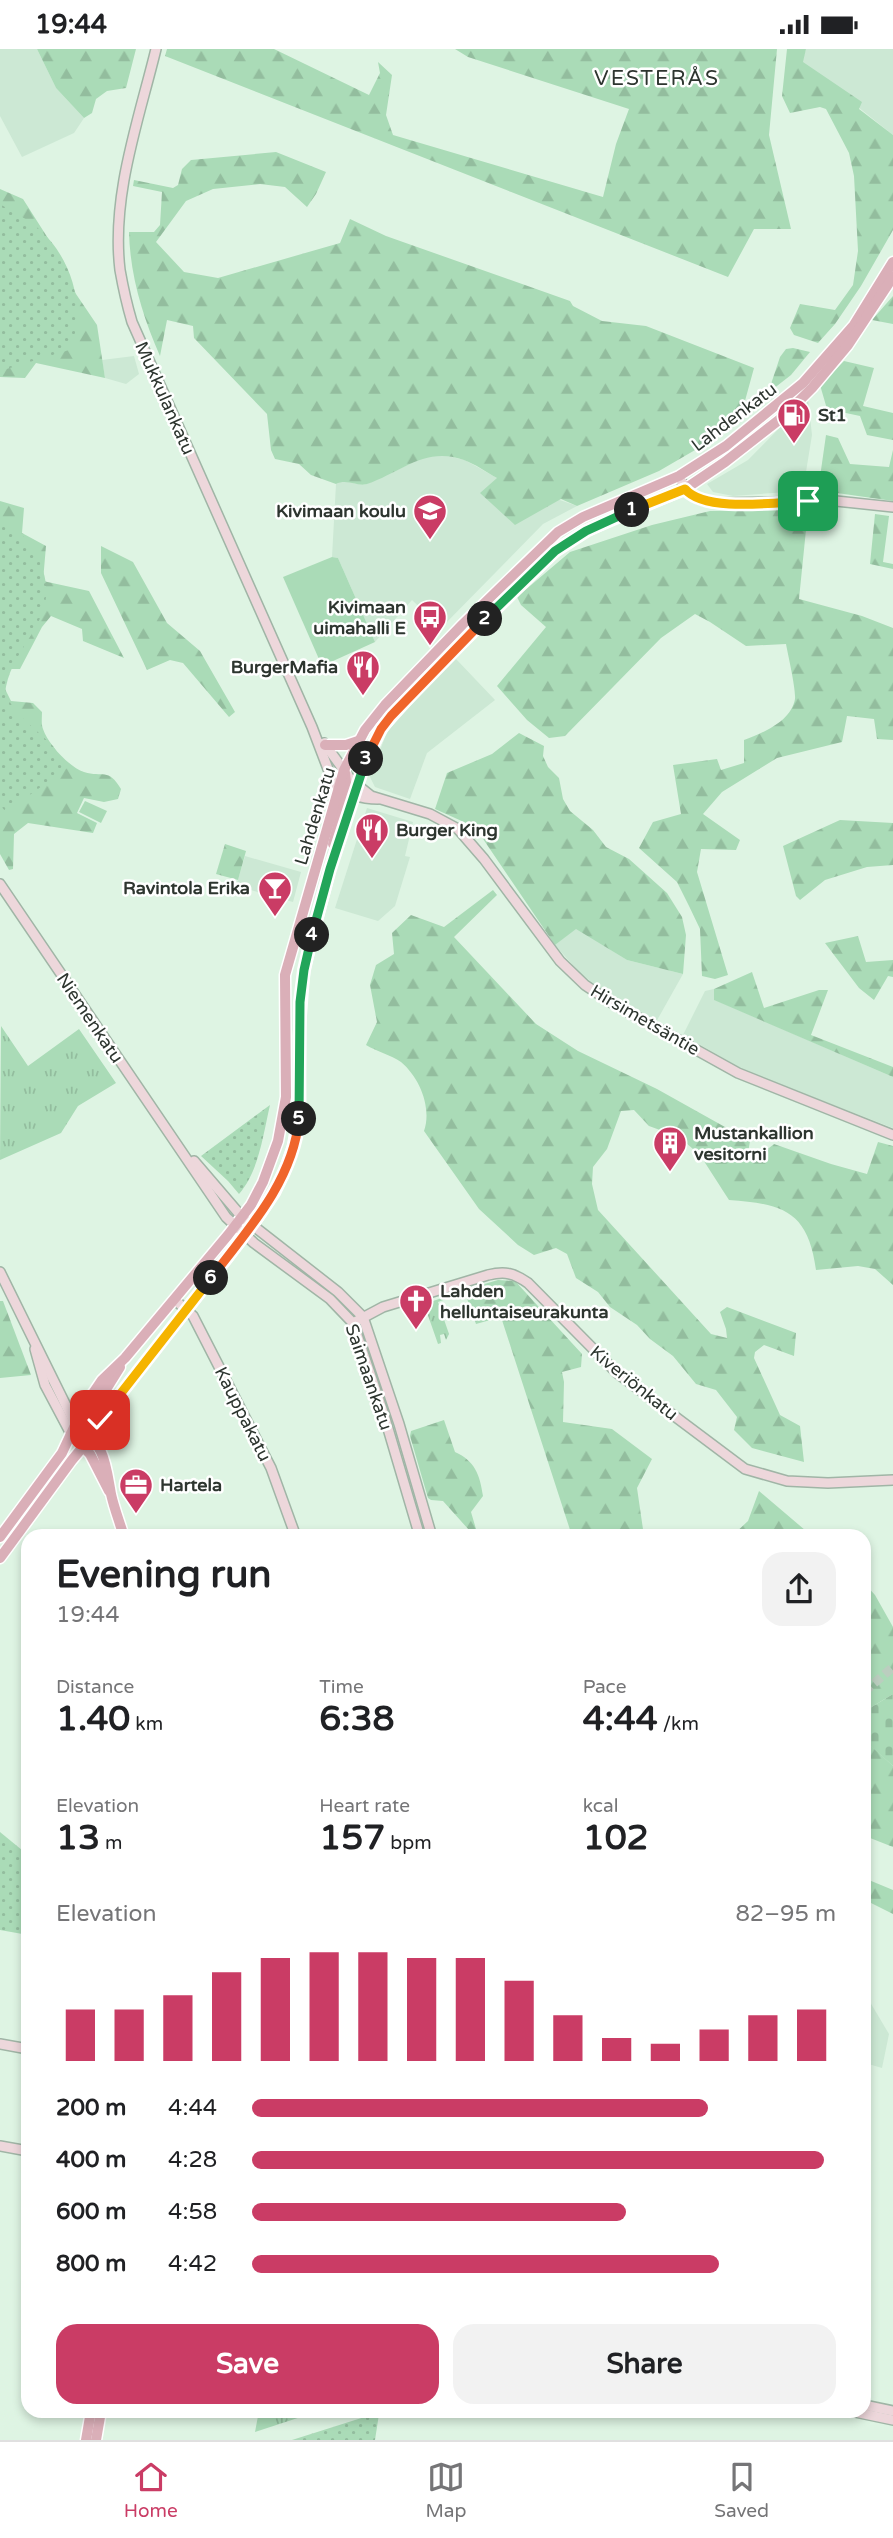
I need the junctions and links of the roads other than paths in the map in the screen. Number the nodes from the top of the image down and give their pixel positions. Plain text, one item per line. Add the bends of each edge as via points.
1 (156, 49) edge
2 (893, 262) edge
3 (893, 277) edge
4 (845, 343) junction
5 (679, 476) junction
6 (685, 489) junction
7 (893, 507) edge
8 (312, 727) junction
9 (358, 741) junction
10 (326, 745) junction
11 (344, 769) junction
12 (349, 790) junction
13 (0, 884) edge
14 (893, 1135) edge
15 (182, 1152) junction
16 (242, 1217) junction
17 (235, 1226) junction
18 (252, 1226) junction
19 (245, 1235) junction
20 (0, 1272) edge
21 (175, 1300) junction
22 (186, 1309) junction
23 (363, 1317) junction
24 (353, 1322) junction
25 (34, 1344) junction
26 (79, 1426) junction
27 (71, 1434) junction
28 (92, 1436) junction
29 (85, 1446) junction
30 (893, 1480) edge
31 (111, 1495) junction
32 (23, 1529) edge
33 (122, 1529) edge
34 (293, 1529) edge
35 (418, 1529) edge
36 (430, 1529) edge
37 (21, 1531) edge
38 (0, 1537) edge
39 (0, 1559) edge
40 (0, 2044) edge
41 (21, 2048) edge
42 (0, 2146) edge
43 (21, 2150) edge
44 (871, 2406) edge
45 (893, 2411) edge
46 (871, 2415) edge
47 (90, 2418) edge
48 (100, 2418) edge
49 (893, 2420) edge
50 (86, 2440) edge
51 (96, 2440) edge

1 - 8 street, Mukkulankatu via 119,221 120,268 128,308
2 - 4 main road, Lahdenkatu
3 - 4 main road, Lahdenkatu
4 - 5 main road, Lahdenkatu via 744,432
4 - 6 main road, Lahdenkatu via 834,363 784,416
5 - 6 street
5 - 9 main road, Lahdenkatu via 558,532 385,705
6 - 7 street via 696,499 719,503 836,501
6 - 12 main road, Lahdenkatu via 586,531 540,564 391,716
8 - 10 street, Mukkulankatu
8 - 12 street, Mukkulankatu via 323,759
9 - 10 main road
9 - 11 main road, Lahdenkatu
10 - 11 street, Mukkulankatu
11 - 12 main road
12 - 14 street, Hirsimetsäntie via 430,814 458,829 560,961 612,1003 738,1073
12 - 16 main road, Lahdenkatu via 285,975 286,1097 278,1141 263,1182
12 - 18 main road, Lahdenkatu via 304,970 299,1125 275,1192
13 - 15 street, Niemenkatu
15 - 16 street, Niemenkatu
15 - 17 street, Niemenkatu
16 - 17 main road, Lahdenkatu
16 - 18 street, Niemenkatu
17 - 19 street, Saimaankatu
17 - 21 main road, Lahdenkatu
18 - 19 main road, Lahdenkatu
18 - 23 street, Saimaankatu
19 - 22 main road, Lahdenkatu
19 - 24 street, Saimaankatu
20 - 25 street
21 - 22 street, Kauppakatu
21 - 26 main road, Lahdenkatu via 125,1358
22 - 28 main road, Lahdenkatu
22 - 34 street, Kauppakatu via 264,1453
23 - 24 street, Kiveriönkatu
23 - 30 street, Kiveriönkatu via 383,1307 500,1272 510,1273 528,1283 617,1373 745,1469 787,1481
23 - 36 street, Saimaankatu
24 - 35 street, Saimaankatu
25 - 26 street
25 - 27 street via 45,1385
26 - 27 main road
26 - 28 main road
26 - 29 main road
27 - 29 main road
27 - 38 main road
28 - 29 main road, Lahdenkatu
28 - 31 main road via 103,1455
29 - 31 main road
29 - 32 main road, Lahdenkatu
31 - 33 main road
37 - 39 main road, Lahdenkatu
40 - 41 street
42 - 43 street
44 - 45 street
46 - 49 street
47 - 50 main road
48 - 51 main road

